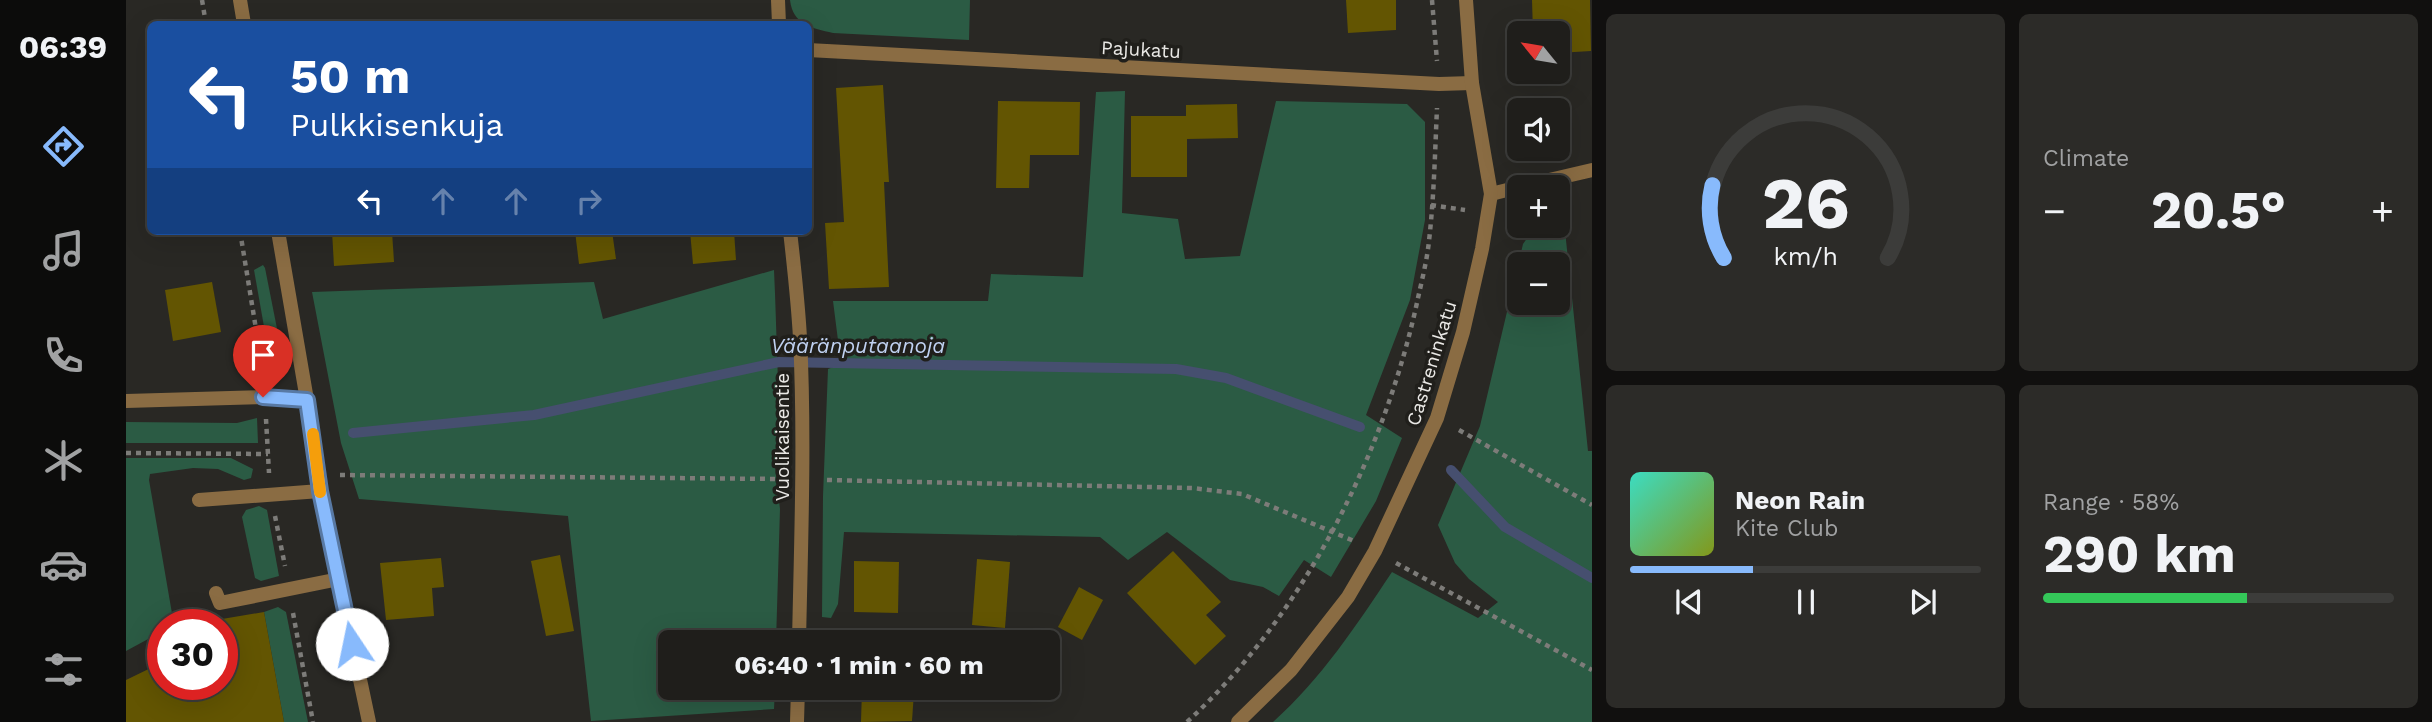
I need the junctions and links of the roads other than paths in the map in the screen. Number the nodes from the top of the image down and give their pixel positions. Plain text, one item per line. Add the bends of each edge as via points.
1 (240, 0) edge
2 (778, 0) edge
3 (1466, 0) edge
4 (244, 21) edge
5 (779, 21) edge
6 (812, 50) edge
7 (1472, 83) junction
8 (1592, 170) edge
9 (1570, 175) edge
10 (1507, 190) edge
11 (1491, 194) junction
12 (279, 235) edge
13 (790, 235) edge
14 (307, 400) junction
15 (126, 401) edge
16 (320, 491) junction
17 (199, 500) dead end
18 (339, 579) junction
19 (216, 593) dead end
20 (799, 630) edge
21 (798, 700) edge
22 (369, 722) edge
23 (797, 722) edge
24 (1238, 722) edge

1 - 4 street
2 - 5 street
3 - 7 street, Castreninkatu
6 - 7 street, Pajukatu
7 - 11 street, Castreninkatu
8 - 9 street
10 - 11 street
11 - 24 street, Castreninkatu via 1463,332 1437,418 1375,551 1348,597 1291,670
12 - 14 street
13 - 20 street, Vuolikaisentie via 802,388
14 - 15 street
14 - 16 street
16 - 17 street
16 - 18 street
18 - 19 street via 220,603
18 - 22 street
21 - 23 street

